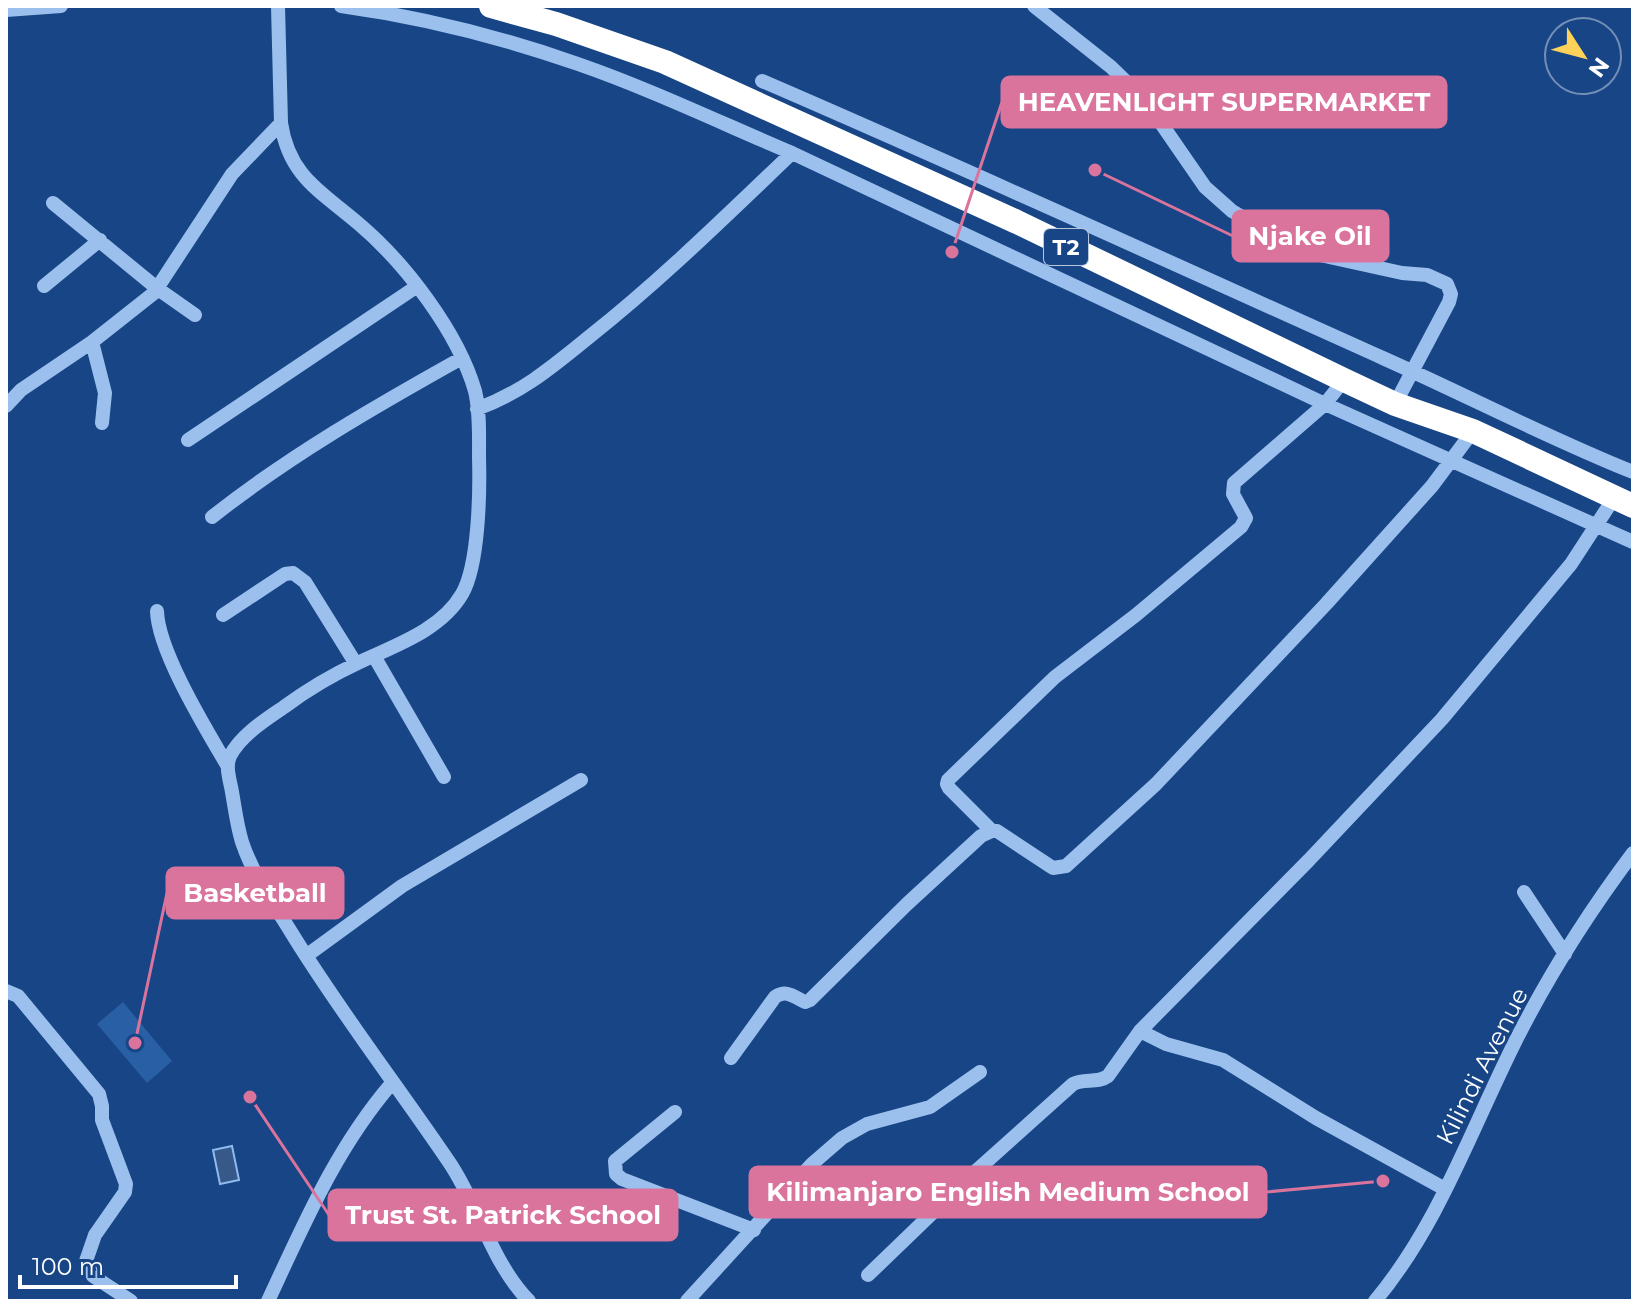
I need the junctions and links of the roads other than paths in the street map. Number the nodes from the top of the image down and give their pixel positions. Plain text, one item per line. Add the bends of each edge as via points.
1 (61, 6) edge
2 (278, 6) edge
3 (341, 6) edge
4 (491, 6) edge
5 (1034, 6) edge
6 (6, 10) edge
7 (762, 81) dead end
8 (281, 123) junction
9 (792, 153) junction
10 (53, 203) dead end
11 (100, 240) junction
12 (44, 286) dead end
13 (416, 287) junction
14 (158, 289) junction
15 (195, 315) dead end
16 (92, 342) junction
17 (462, 358) junction
18 (1411, 371) junction
19 (1344, 380) junction
20 (1325, 404) junction
21 (1395, 404) junction
22 (6, 406) edge
23 (477, 409) junction
24 (102, 423) dead end
25 (1473, 431) junction
26 (188, 440) dead end
27 (1452, 461) junction
28 (1633, 472) edge
29 (1624, 502) edge
30 (212, 517) dead end
31 (1596, 526) junction
32 (1633, 542) edge
33 (157, 611) dead end
34 (223, 615) dead end
35 (374, 656) junction
36 (356, 664) junction
37 (227, 765) junction
38 (444, 777) dead end
39 (581, 780) dead end
40 (992, 831) junction
41 (1633, 853) edge
42 (1524, 892) dead end
43 (1565, 954) junction
44 (306, 956) junction
45 (6, 991) edge
46 (1140, 1031) junction
47 (731, 1058) dead end
48 (980, 1072) dead end
49 (392, 1083) junction
50 (675, 1112) dead end
51 (1445, 1189) junction
52 (754, 1230) junction
53 (868, 1275) dead end
54 (131, 1301) edge
55 (268, 1301) edge
56 (529, 1301) edge
57 (687, 1301) edge
58 (1375, 1301) edge

1 - 6 street
2 - 8 street
3 - 9 street via 407,15 578,64
4 - 19 highway, T2 via 665,62 1017,222
5 - 18 street via 1139,94 1205,187 1232,211 1311,253 1432,276 1447,284 1449,302
7 - 18 street
8 - 13 street via 299,173 368,232
8 - 14 street via 232,174
9 - 20 street
9 - 23 street via 643,295 540,377 508,398
10 - 11 street
11 - 12 street
11 - 14 street
13 - 17 street
13 - 26 street
14 - 15 street
14 - 16 street
16 - 22 street
16 - 24 street via 105,393
17 - 23 street
17 - 30 street via 273,473
18 - 21 street
18 - 28 street
19 - 20 street
19 - 21 highway, T2
20 - 27 street
20 - 40 street via 1234,483 1233,494 1246,518 1241,527 1055,677 948,780 949,788
21 - 25 highway, T2
23 - 35 street via 476,530 465,588 442,619
25 - 27 street
25 - 29 highway, T2
27 - 31 street
27 - 40 street via 1156,784 1066,866 1053,868
29 - 31 street
31 - 32 street
31 - 46 street via 1442,719
33 - 37 street via 173,663
34 - 36 street via 293,573 305,582
35 - 36 street
35 - 38 street
36 - 37 street via 257,726
37 - 44 street via 248,858
39 - 44 street via 402,886
40 - 47 street via 907,904 810,1000 789,993 775,997
41 - 43 street, Kilindi Avenue
42 - 43 street
43 - 51 street, Kilindi Avenue via 1513,1045
44 - 49 street
45 - 54 street via 18,996 99,1094 102,1120 126,1184 86,1261 93,1276
46 - 51 street via 1223,1060
46 - 53 street via 1108,1076 1073,1084
48 - 52 street via 930,1107 867,1124 842,1138
49 - 55 street via 335,1161
49 - 56 street via 451,1164 504,1270
50 - 52 street via 615,1161 616,1174
51 - 58 street, Kilindi Avenue
52 - 57 street

